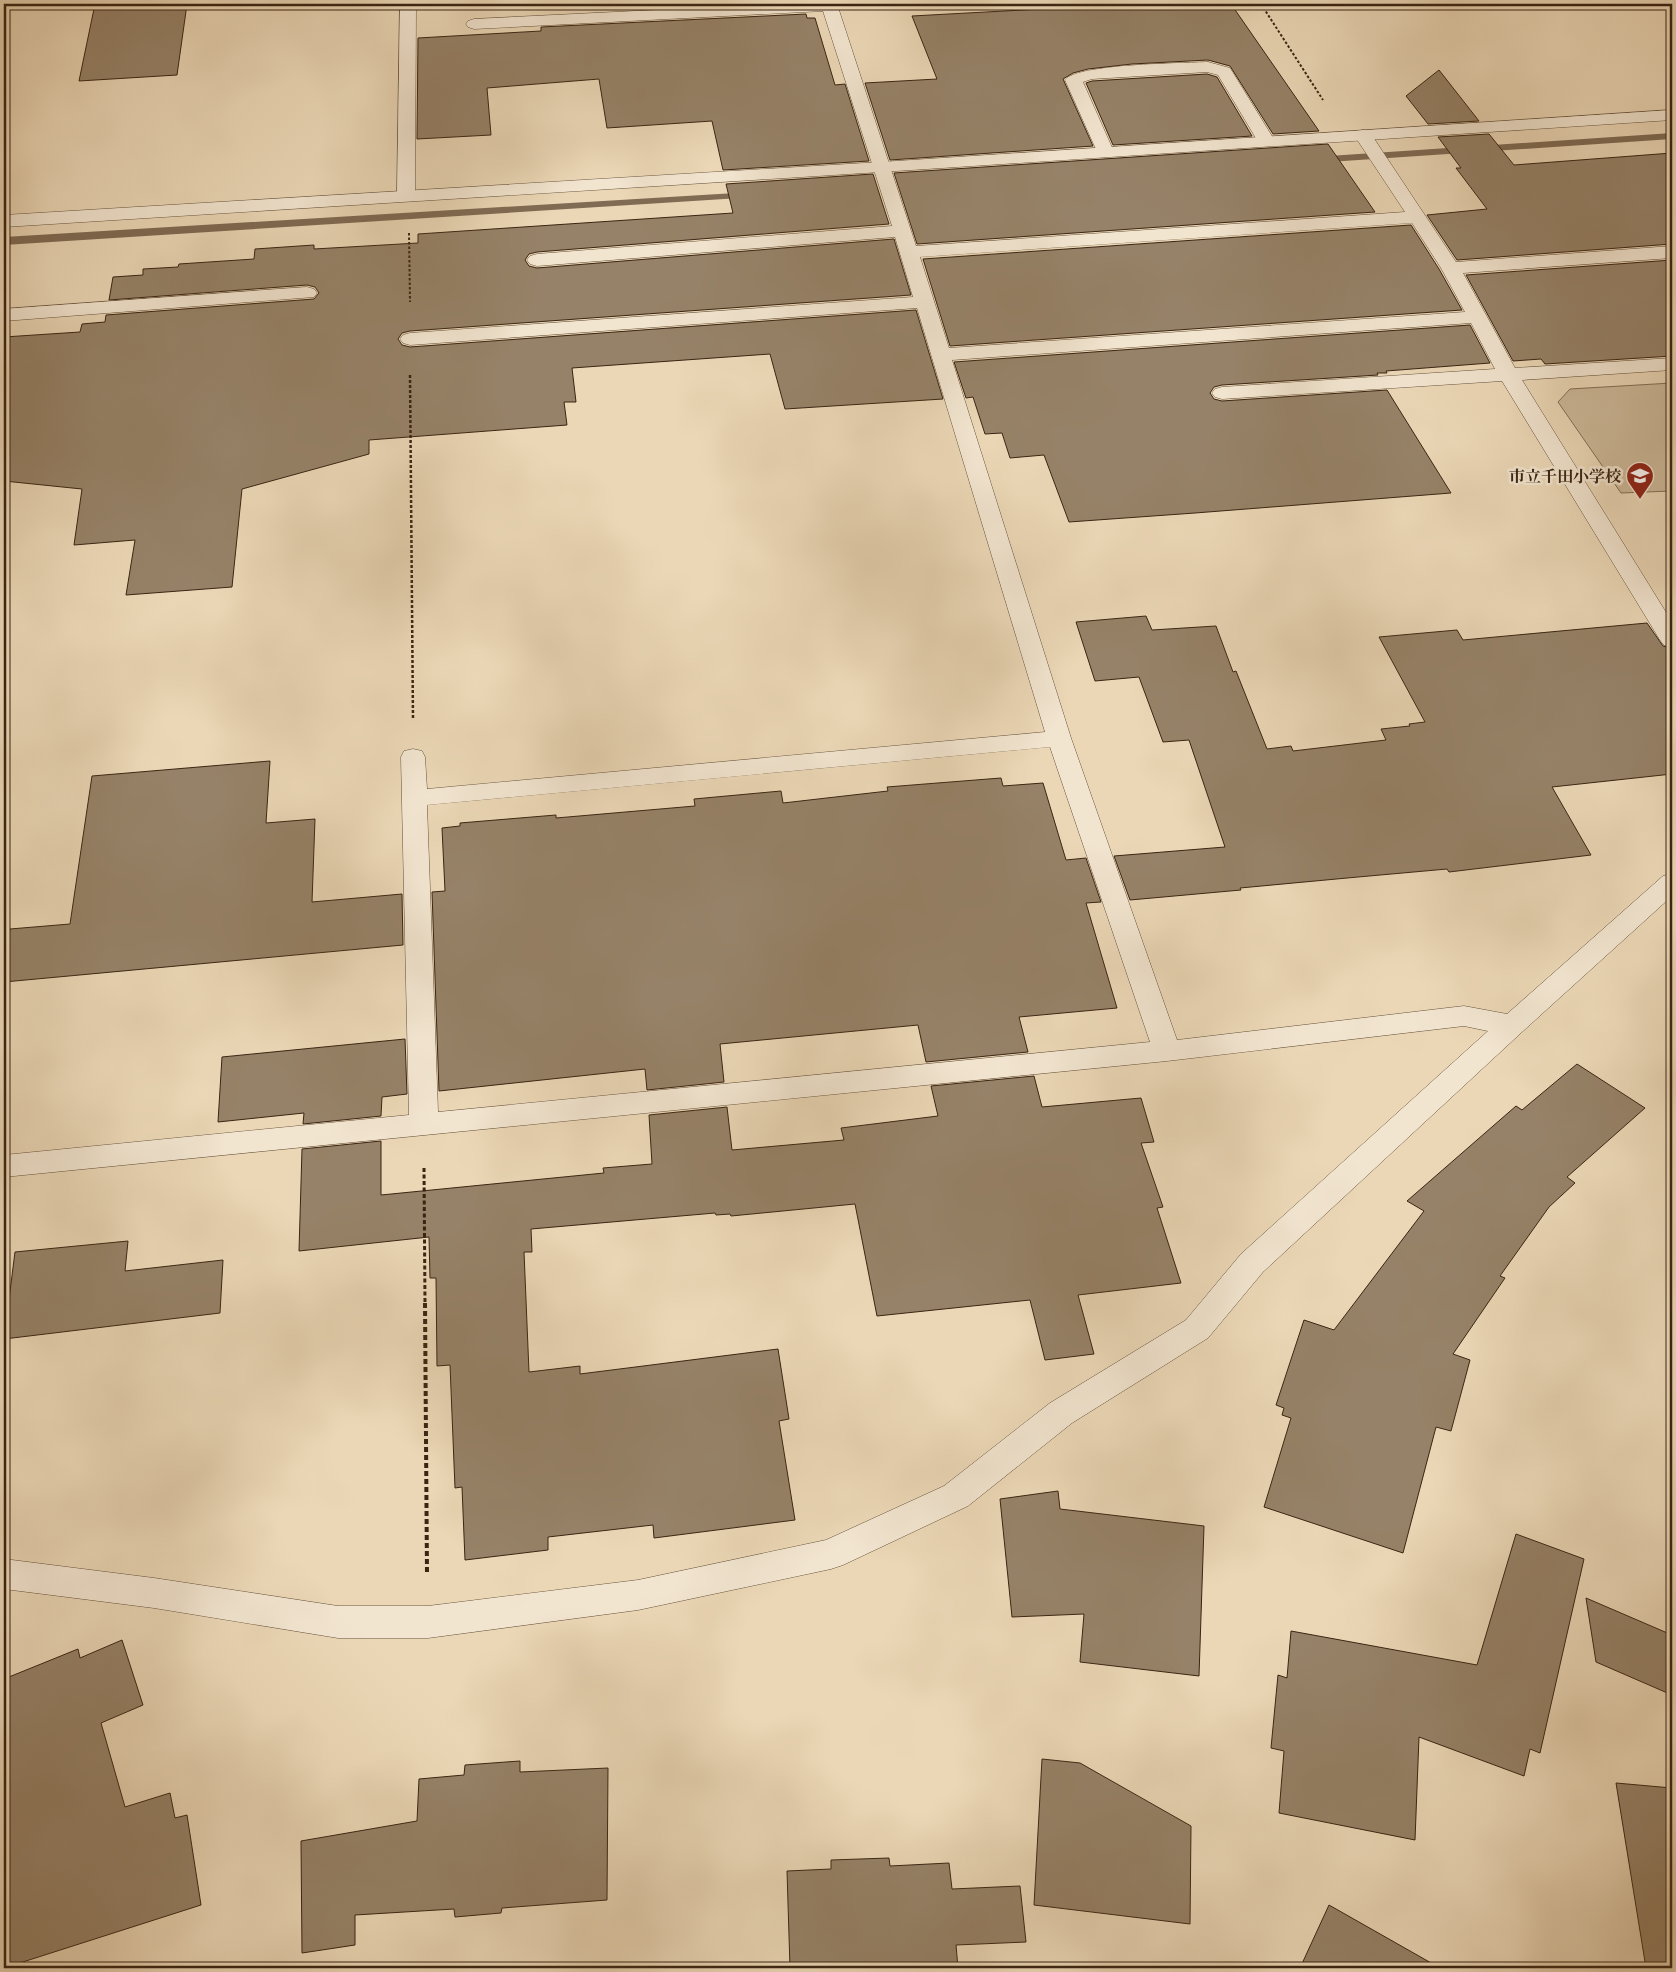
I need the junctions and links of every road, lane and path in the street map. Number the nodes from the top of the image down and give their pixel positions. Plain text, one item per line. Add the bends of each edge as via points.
1 (408, 4) edge
2 (1261, 4) edge
3 (829, 5) edge
4 (474, 24) dead end
5 (1672, 114) edge
6 (1345, 136) junction
7 (1366, 140) junction
8 (1266, 141) junction
9 (1105, 152) junction
10 (886, 180) junction
11 (406, 196) junction
12 (1418, 217) junction
13 (4, 221) edge
14 (409, 228) dead end
15 (904, 241) junction
16 (1672, 252) edge
17 (537, 260) dead end
18 (1451, 268) junction
19 (307, 293) dead end
20 (923, 302) junction
21 (4, 316) edge
22 (1477, 317) junction
23 (410, 339) junction
24 (940, 355) junction
25 (1672, 364) edge
26 (1509, 376) junction
27 (1222, 393) dead end
28 (1672, 640) edge
29 (1059, 738) junction
30 (413, 757) joint
31 (414, 798) junction
32 (1672, 882) edge
33 (1512, 1025) junction
34 (1167, 1051) junction
35 (424, 1125) junction
36 (4, 1166) edge
37 (4, 1574) edge
38 (428, 1622) junction

1 - 11 street
2 - 6 path
3 - 4 street
3 - 10 street
5 - 7 street
6 - 7 street
6 - 8 street
7 - 12 street
8 - 9 street
8 - 9 street via 1224,72 1208,67 1090,74 1073,80
9 - 10 street
10 - 11 street
10 - 15 street
11 - 13 street
12 - 15 street
12 - 18 street
14 - 23 path
15 - 17 street
15 - 20 street
16 - 18 street
18 - 22 street
19 - 21 street
20 - 23 street
20 - 24 street
22 - 24 street
22 - 26 street
23 - 30 path
24 - 29 street
25 - 26 street
26 - 27 street
26 - 28 street
29 - 31 street
29 - 34 street
30 - 31 street
31 - 35 street
32 - 33 street
33 - 34 street via 1464,1016
33 - 38 street via 1252,1263 1197,1330 1061,1413 956,1496 831,1554 638,1595
34 - 35 street
35 - 36 street
35 - 38 path
37 - 38 street via 154,1593 338,1622

